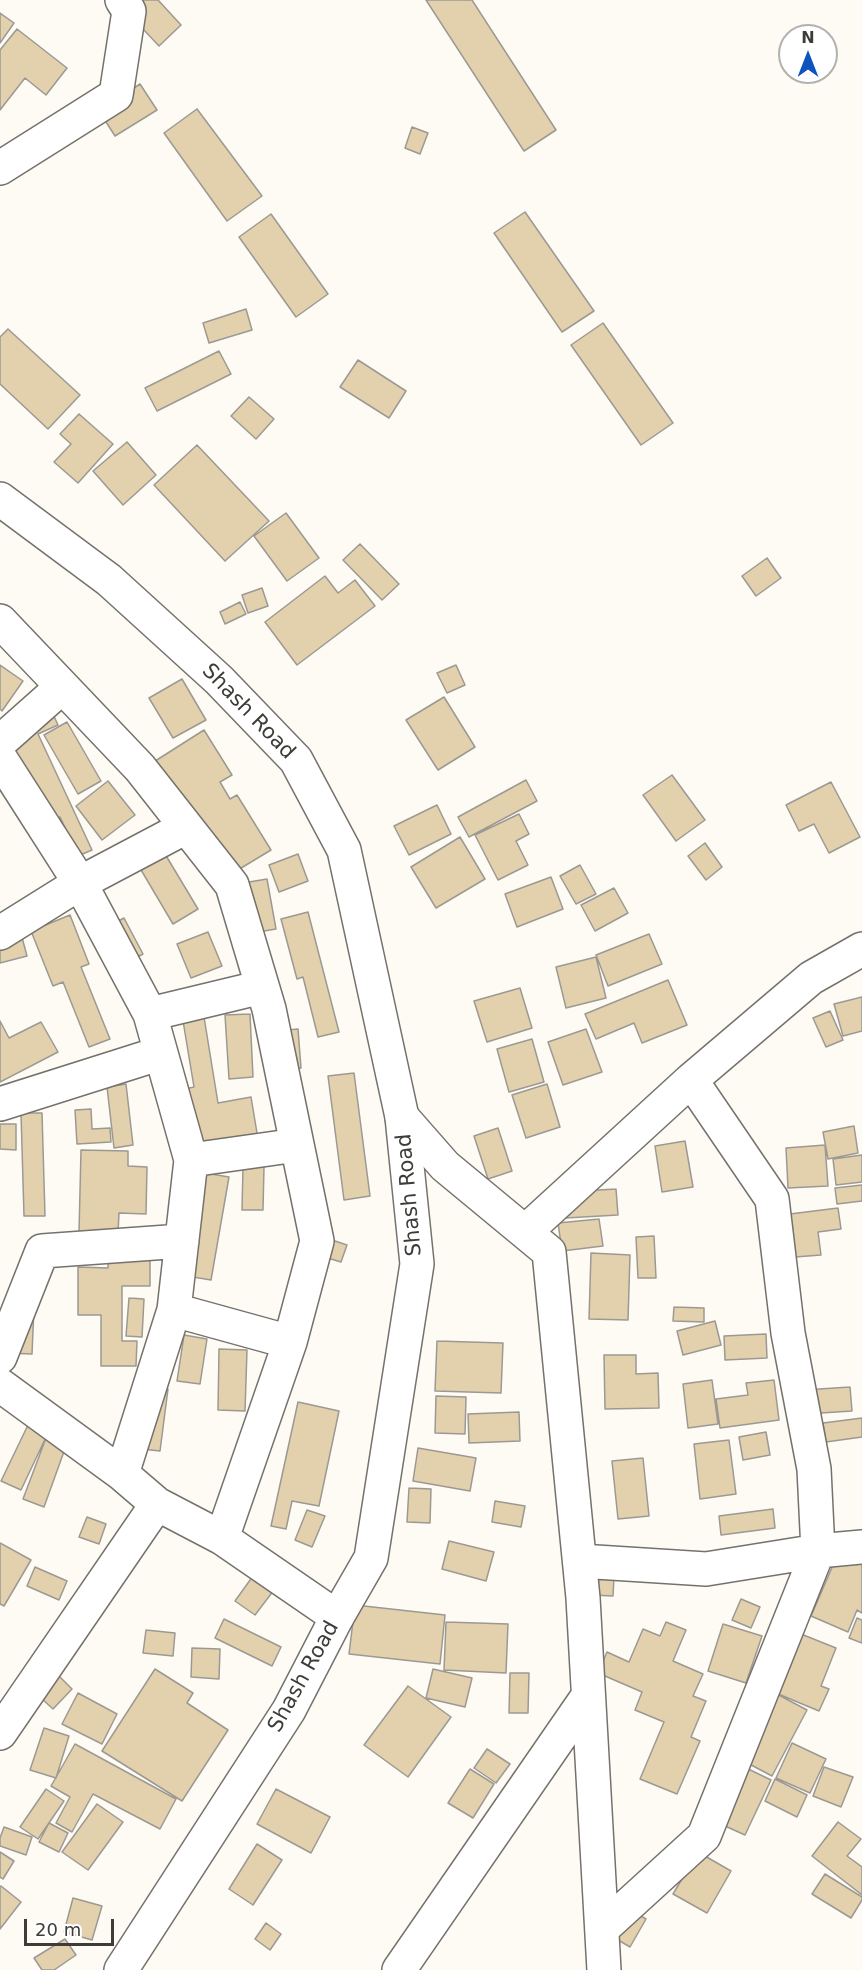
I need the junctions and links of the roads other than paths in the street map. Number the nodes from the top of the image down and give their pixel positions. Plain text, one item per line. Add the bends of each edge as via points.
1 (122, 0) edge
2 (0, 168) edge
3 (0, 499) edge
4 (0, 621) edge
5 (62, 687) junction
6 (0, 742) edge
7 (0, 758) edge
8 (186, 827) junction
9 (80, 883) junction
10 (0, 933) edge
11 (862, 949) edge
12 (262, 987) junction
13 (150, 1014) junction
14 (161, 1053) junction
15 (690, 1080) junction
16 (0, 1104) edge
17 (402, 1117) junction
18 (297, 1145) junction
19 (191, 1160) junction
20 (525, 1232) junction
21 (182, 1241) junction
22 (174, 1310) junction
23 (290, 1342) junction
24 (0, 1357) edge
25 (0, 1385) edge
26 (122, 1474) junction
27 (157, 1504) junction
28 (222, 1538) junction
29 (862, 1547) edge
30 (818, 1551) junction
31 (580, 1562) junction
32 (337, 1617) junction
33 (588, 1696) junction
34 (0, 1733) edge
35 (602, 1929) junction
36 (121, 1970) edge
37 (399, 1970) edge
38 (604, 1970) edge

1 - 2 street via 129,11 116,95
3 - 17 street, Shash Road via 109,580 219,680 296,760 344,850
4 - 5 street
5 - 6 street
5 - 8 street via 140,768
7 - 9 street
8 - 9 street
8 - 12 street via 232,885
9 - 10 street
9 - 13 street
11 - 15 street via 811,978
12 - 13 street
12 - 18 street
13 - 14 street
14 - 16 street
14 - 19 street
15 - 20 street
15 - 30 street via 772,1199 788,1333 814,1469
17 - 20 street via 446,1167
17 - 32 street, Shash Road via 417,1264 371,1558
18 - 19 street
18 - 23 street via 317,1241
19 - 21 street
20 - 31 street via 549,1252
21 - 22 street
21 - 24 street via 42,1251
22 - 23 street
22 - 26 street
23 - 28 street
25 - 26 street
26 - 27 street
27 - 28 street
27 - 34 street
28 - 32 street
29 - 30 street
30 - 31 street via 706,1569
30 - 35 street via 704,1836
31 - 33 street
32 - 36 street, Shash Road via 289,1710
33 - 35 street
33 - 37 street
35 - 38 street

